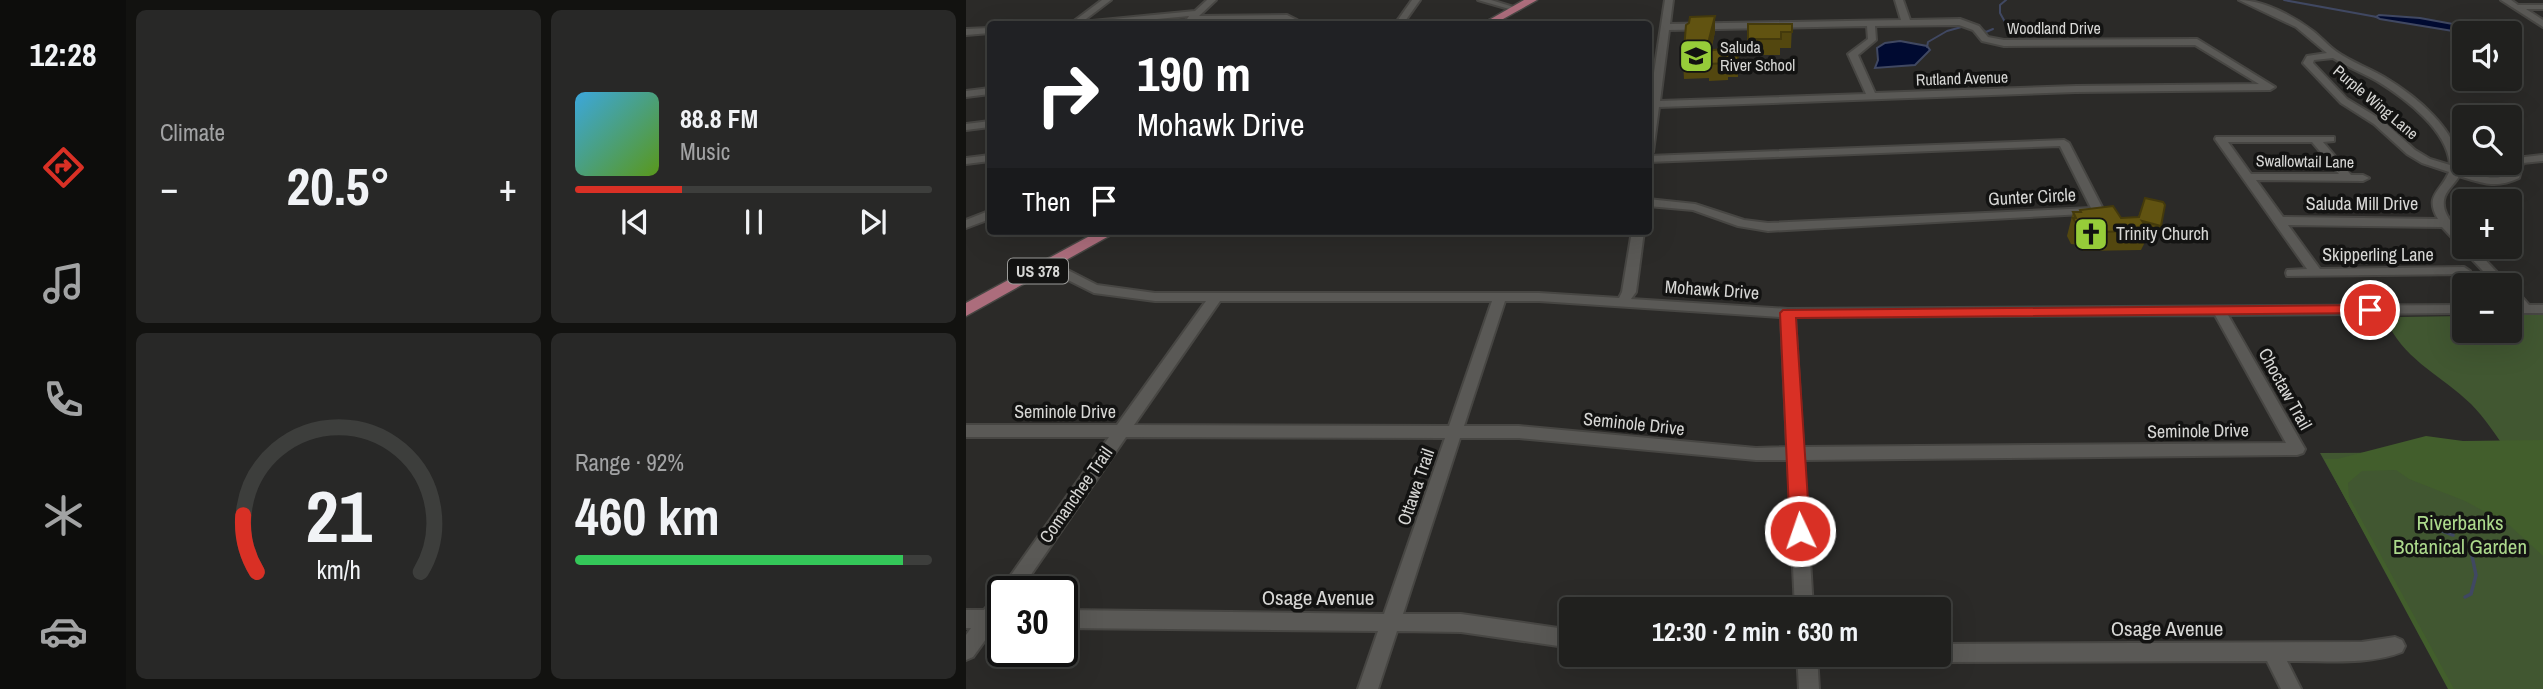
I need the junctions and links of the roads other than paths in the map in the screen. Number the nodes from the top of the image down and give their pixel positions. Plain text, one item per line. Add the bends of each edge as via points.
1 (1107, 0) edge
2 (1212, 0) edge
3 (1416, 0) edge
4 (1482, 0) edge
5 (1532, 0) edge
6 (1669, 0) edge
7 (1899, 0) edge
8 (2243, 0) edge
9 (2505, 0) edge
10 (2543, 6) edge
11 (2517, 7) junction
12 (1516, 9) junction
13 (1191, 19) edge
14 (1078, 21) edge
15 (1148, 21) edge
16 (1292, 21) edge
17 (1401, 21) edge
18 (1493, 21) edge
19 (1906, 22) junction
20 (1870, 23) junction
21 (2543, 24) edge
22 (1662, 30) junction
23 (987, 31) edge
24 (966, 32) edge
25 (2334, 55) junction
26 (2270, 87) joint
27 (987, 91) edge
28 (1653, 91) edge
29 (966, 94) edge
30 (1872, 97) junction
31 (1655, 104) junction
32 (987, 124) edge
33 (1652, 125) edge
34 (966, 127) edge
35 (2315, 139) junction
36 (2330, 139) dead end
37 (2452, 149) edge
38 (986, 158) edge
39 (2543, 158) edge
40 (1652, 159) edge
41 (2522, 160) edge
42 (966, 161) edge
43 (966, 172) edge
44 (2452, 172) edge
45 (2454, 175) edge
46 (2463, 175) edge
47 (2515, 175) edge
48 (2247, 177) junction
49 (2348, 178) junction
50 (2363, 178) dead end
51 (1652, 202) edge
52 (987, 209) edge
53 (2279, 221) junction
54 (971, 222) edge
55 (2444, 223) junction
56 (2452, 232) edge
57 (1103, 235) edge
58 (1637, 235) edge
59 (2478, 259) edge
60 (1048, 265) junction
61 (2464, 271) dead end
62 (2316, 272) junction
63 (2292, 273) dead end
64 (2491, 273) edge
65 (1217, 296) junction
66 (1500, 297) junction
67 (1622, 303) junction
68 (2522, 305) edge
69 (2452, 309) edge
70 (2522, 309) edge
71 (2526, 309) junction
72 (2543, 309) edge
73 (966, 310) edge
74 (2219, 310) junction
75 (1788, 313) junction
76 (1455, 430) junction
77 (966, 431) edge
78 (1122, 431) junction
79 (2297, 449) joint
80 (1796, 454) junction
81 (1019, 576) edge
82 (1803, 597) edge
83 (966, 619) edge
84 (987, 619) edge
85 (1078, 619) edge
86 (1391, 621) junction
87 (987, 629) edge
88 (1559, 637) edge
89 (2395, 646) dead end
90 (966, 651) edge
91 (2273, 652) junction
92 (1951, 653) edge
93 (1808, 667) edge
94 (1368, 689) edge
95 (1809, 689) edge
96 (2291, 689) edge

1 - 14 street
2 - 13 street
3 - 17 street
4 - 12 street
5 - 12 main road
6 - 22 street
7 - 19 street
8 - 25 street via 2304,28
9 - 11 street
10 - 11 street
11 - 21 street
12 - 18 main road
13 - 15 street
13 - 16 street
19 - 20 street, Woodland Drive
19 - 26 street, Woodland Drive via 1965,23 1985,39 2004,43 2197,42
20 - 22 street, Woodland Drive
20 - 30 street via 1871,40 1853,54
22 - 28 street
23 - 24 street
25 - 37 street via 2384,81 2434,124
25 - 44 street, Purple Wing Lane via 2310,58 2308,63 2341,98 2414,154
26 - 30 street, Rutland Avenue
27 - 29 street
28 - 31 street
30 - 31 street, Rutland Avenue
31 - 33 street
32 - 34 street
35 - 36 street
35 - 48 street via 2220,139
35 - 49 street
38 - 42 street
38 - 43 street
39 - 41 street
40 - 51 street, Gunter Circle via 2064,143 2098,211 1768,227 1695,207
45 - 55 street via 2438,197
46 - 47 street via 2502,182
48 - 49 street, Swallowtail Lane
48 - 53 street
49 - 50 street, Swallowtail Lane
52 - 54 street
53 - 55 street, Saluda Mill Drive
53 - 62 street
55 - 56 street
57 - 60 main road, US 378
58 - 67 street via 1629,292
59 - 64 street
60 - 65 street, Mohawk Drive via 1105,292
60 - 73 main road, US 378
61 - 62 street, Skipperling Lane
62 - 63 street, Skipperling Lane
65 - 66 street, Mohawk Drive
65 - 78 street, Comanchee Trail
66 - 67 street, Mohawk Drive
66 - 76 street, Ottawa Trail
67 - 75 street, Mohawk Drive
68 - 71 street
69 - 74 street, Mohawk Drive
70 - 71 street
71 - 72 street
74 - 75 street, Mohawk Drive
74 - 79 street, Choctaw Trail
75 - 80 street
76 - 78 street, Seminole Drive
76 - 80 street, Seminole Drive via 1727,453
76 - 86 street, Ottawa Trail
77 - 78 street, Seminole Drive
78 - 81 street, Comanchee Trail
79 - 80 street, Seminole Drive
80 - 82 street
83 - 84 street
85 - 86 street, Osage Avenue
86 - 88 street, Osage Avenue via 1461,623
86 - 94 street, Ottawa Trail
87 - 90 street
89 - 91 street, Osage Avenue
91 - 92 street, Osage Avenue
91 - 96 street
93 - 95 street

